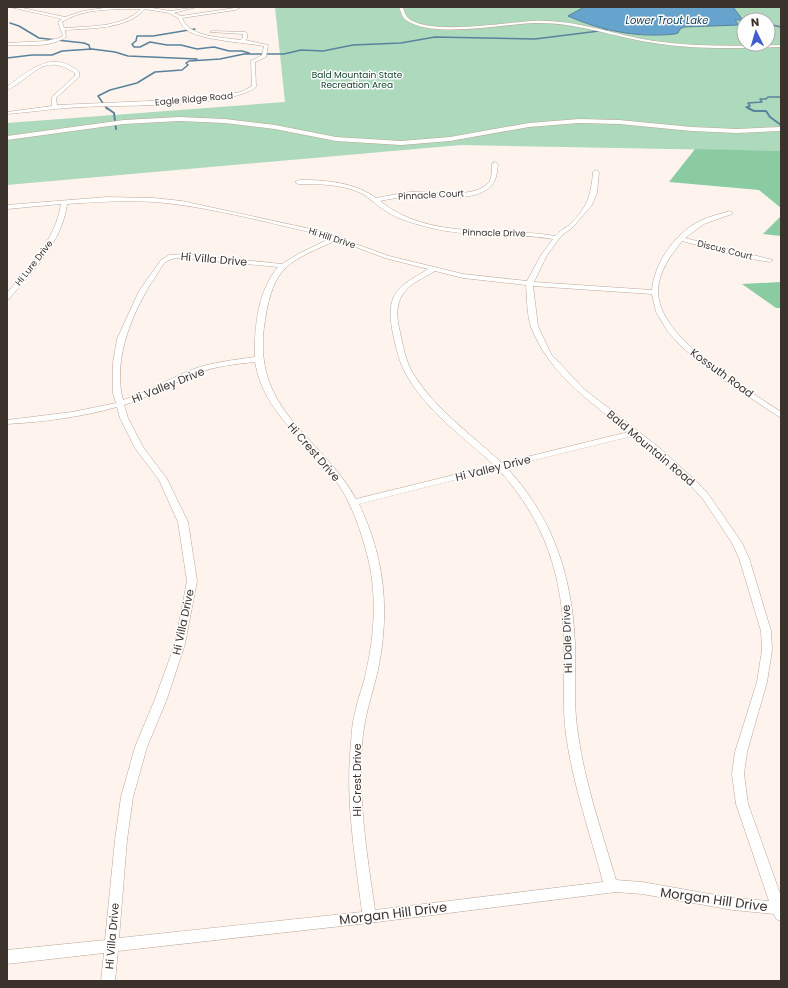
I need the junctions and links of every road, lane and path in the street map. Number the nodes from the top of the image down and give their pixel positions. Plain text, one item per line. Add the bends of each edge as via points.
1 (12, 7) edge
2 (94, 7) edge
3 (194, 7) edge
4 (239, 7) edge
5 (401, 7) edge
6 (143, 8) junction
7 (170, 9) edge
8 (80, 13) junction
9 (180, 17) junction
10 (65, 18) junction
11 (62, 29) junction
12 (202, 35) junction
13 (241, 41) junction
14 (7, 44) edge
15 (781, 46) edge
16 (7, 88) edge
17 (55, 107) junction
18 (7, 113) edge
19 (781, 129) edge
20 (7, 138) edge
21 (495, 164) dead end
22 (596, 172) dead end
23 (298, 182) dead end
24 (375, 200) junction
25 (64, 202) junction
26 (7, 207) edge
27 (730, 213) dead end
28 (337, 238) junction
29 (557, 238) junction
30 (681, 239) junction
31 (770, 260) dead end
32 (283, 266) junction
33 (433, 269) junction
34 (529, 284) junction
35 (655, 292) junction
36 (7, 298) edge
37 (259, 359) junction
38 (120, 404) junction
39 (781, 416) edge
40 (7, 422) edge
41 (633, 432) junction
42 (501, 466) junction
43 (353, 503) junction
44 (611, 887) junction
45 (780, 911) edge
46 (369, 916) junction
47 (111, 944) junction
48 (7, 956) edge
49 (108, 981) edge

1 - 10 street
2 - 8 street via 76,11
3 - 7 street
4 - 9 street
5 - 15 street via 408,19 440,27 471,28 556,22 672,44 724,47
6 - 7 street, Eagle Ridge Road
6 - 8 street, Eagle Ridge Road
6 - 11 street via 137,16 129,19
7 - 9 street, Eagle Ridge Road
8 - 10 street, Eagle Ridge Road
9 - 12 street, Eagle Ridge Road via 183,26
10 - 11 street, Eagle Ridge Road via 60,22
11 - 14 street via 65,36 54,41
12 - 13 street, Eagle Ridge Road
12 - 13 street via 210,32 245,32 245,39
13 - 17 street, Eagle Ridge Road via 266,45 264,56 253,61 254,87 244,93 143,103
16 - 17 street via 37,66 68,66 77,72 77,76 54,98
17 - 18 street, Eagle Ridge Road
19 - 20 street via 729,130 579,121 529,125 450,139 401,143 336,139 275,127 232,122 179,120 124,122
21 - 24 street, Pinnacle Court via 493,179 489,185 477,191 453,195 404,195
22 - 29 street, Bald Mountain Road via 594,194 589,205
23 - 24 street, Pinnacle Drive via 352,187
24 - 29 street, Pinnacle Drive via 399,216 450,231 471,234 528,233
25 - 26 street, Hi Hill Drive
25 - 28 street, Hi Hill Drive via 130,199 182,203
25 - 36 street, Hi Lure Drive via 62,221 54,237
27 - 30 street, Kossuth Road via 703,220
28 - 32 street, Hi Crest Drive
28 - 33 street, Hi Hill Drive via 387,257
29 - 34 street, Bald Mountain Road via 538,263
30 - 31 street, Discus Court
30 - 35 street, Kossuth Road via 659,270
32 - 37 street, Hi Crest Drive via 272,283 266,300
32 - 38 street, Hi Villa Drive via 176,255 163,261 142,291 121,339 117,363
33 - 34 street, Hi Hill Drive via 463,276
33 - 42 street, Hi Dale Drive via 402,291 397,298 395,327 401,353 410,374 433,405
34 - 35 street, Hi Hill Drive
34 - 41 street, Bald Mountain Road via 534,326 548,355 581,391
35 - 39 street, Kossuth Road via 663,320 690,351 706,365
37 - 38 street, Hi Valley Drive via 221,365 193,373
37 - 43 street, Hi Crest Drive via 264,381 274,405 300,438 336,475
38 - 40 street, Hi Valley Drive via 58,416
38 - 47 street, Hi Villa Drive via 139,448 163,479 183,522 192,581 180,644 141,748 127,797
41 - 42 street, Hi Valley Drive
41 - 45 street, Bald Mountain Road via 694,484 719,514 744,558 759,603 766,631 767,650 762,682 741,752 738,774 742,804
42 - 43 street, Hi Valley Drive
42 - 44 street, Hi Dale Drive via 528,499 551,541 565,592 569,632 568,683 572,733 585,796
43 - 46 street, Hi Crest Drive via 371,547 381,604 377,649 359,719 356,747 357,816
44 - 45 street, Morgan Hill Drive via 642,888
44 - 46 street, Morgan Hill Drive
46 - 47 street, Morgan Hill Drive
47 - 48 street, Morgan Hill Drive
47 - 49 street, Hi Villa Drive

